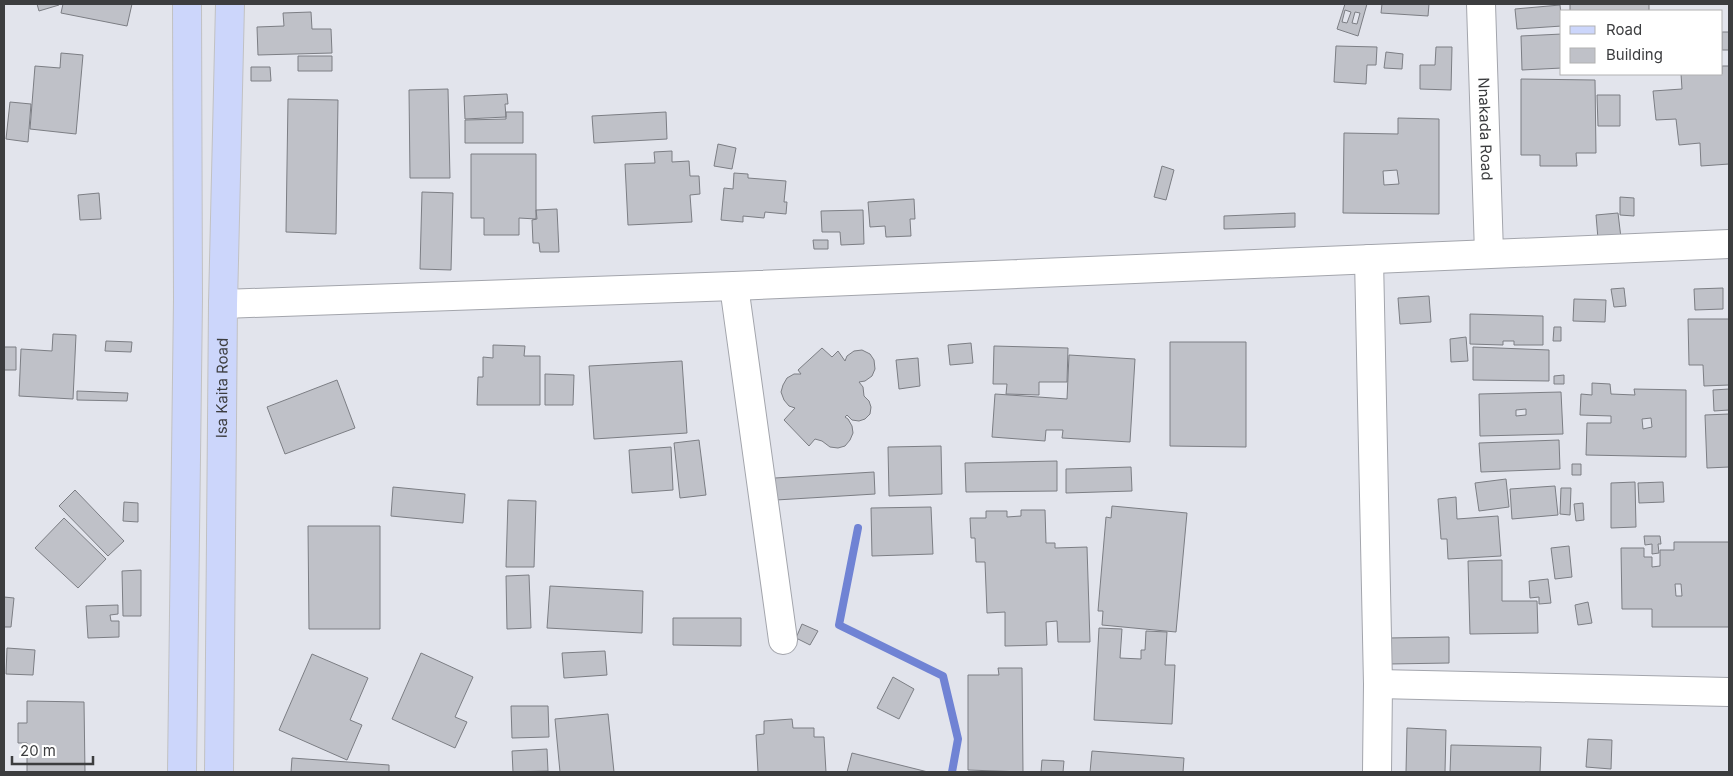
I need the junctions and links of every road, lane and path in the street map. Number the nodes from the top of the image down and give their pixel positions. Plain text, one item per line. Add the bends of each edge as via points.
1 (187, 4) edge
2 (230, 4) edge
3 (1481, 4) edge
4 (1729, 244) edge
5 (1489, 253) junction
6 (1369, 259) junction
7 (734, 286) junction
8 (222, 304) junction
9 (783, 640) dead end
10 (1378, 684) junction
11 (1729, 692) edge
12 (182, 772) edge
13 (219, 772) edge
14 (1377, 772) edge

1 - 12 main road via 188,299
2 - 8 main road, Isa Kaita Road
3 - 5 street, Nnakada Road
4 - 5 street
5 - 6 street
6 - 7 street
6 - 10 street
7 - 8 street
7 - 9 street
8 - 13 main road, Isa Kaita Road
10 - 11 street
10 - 14 street

